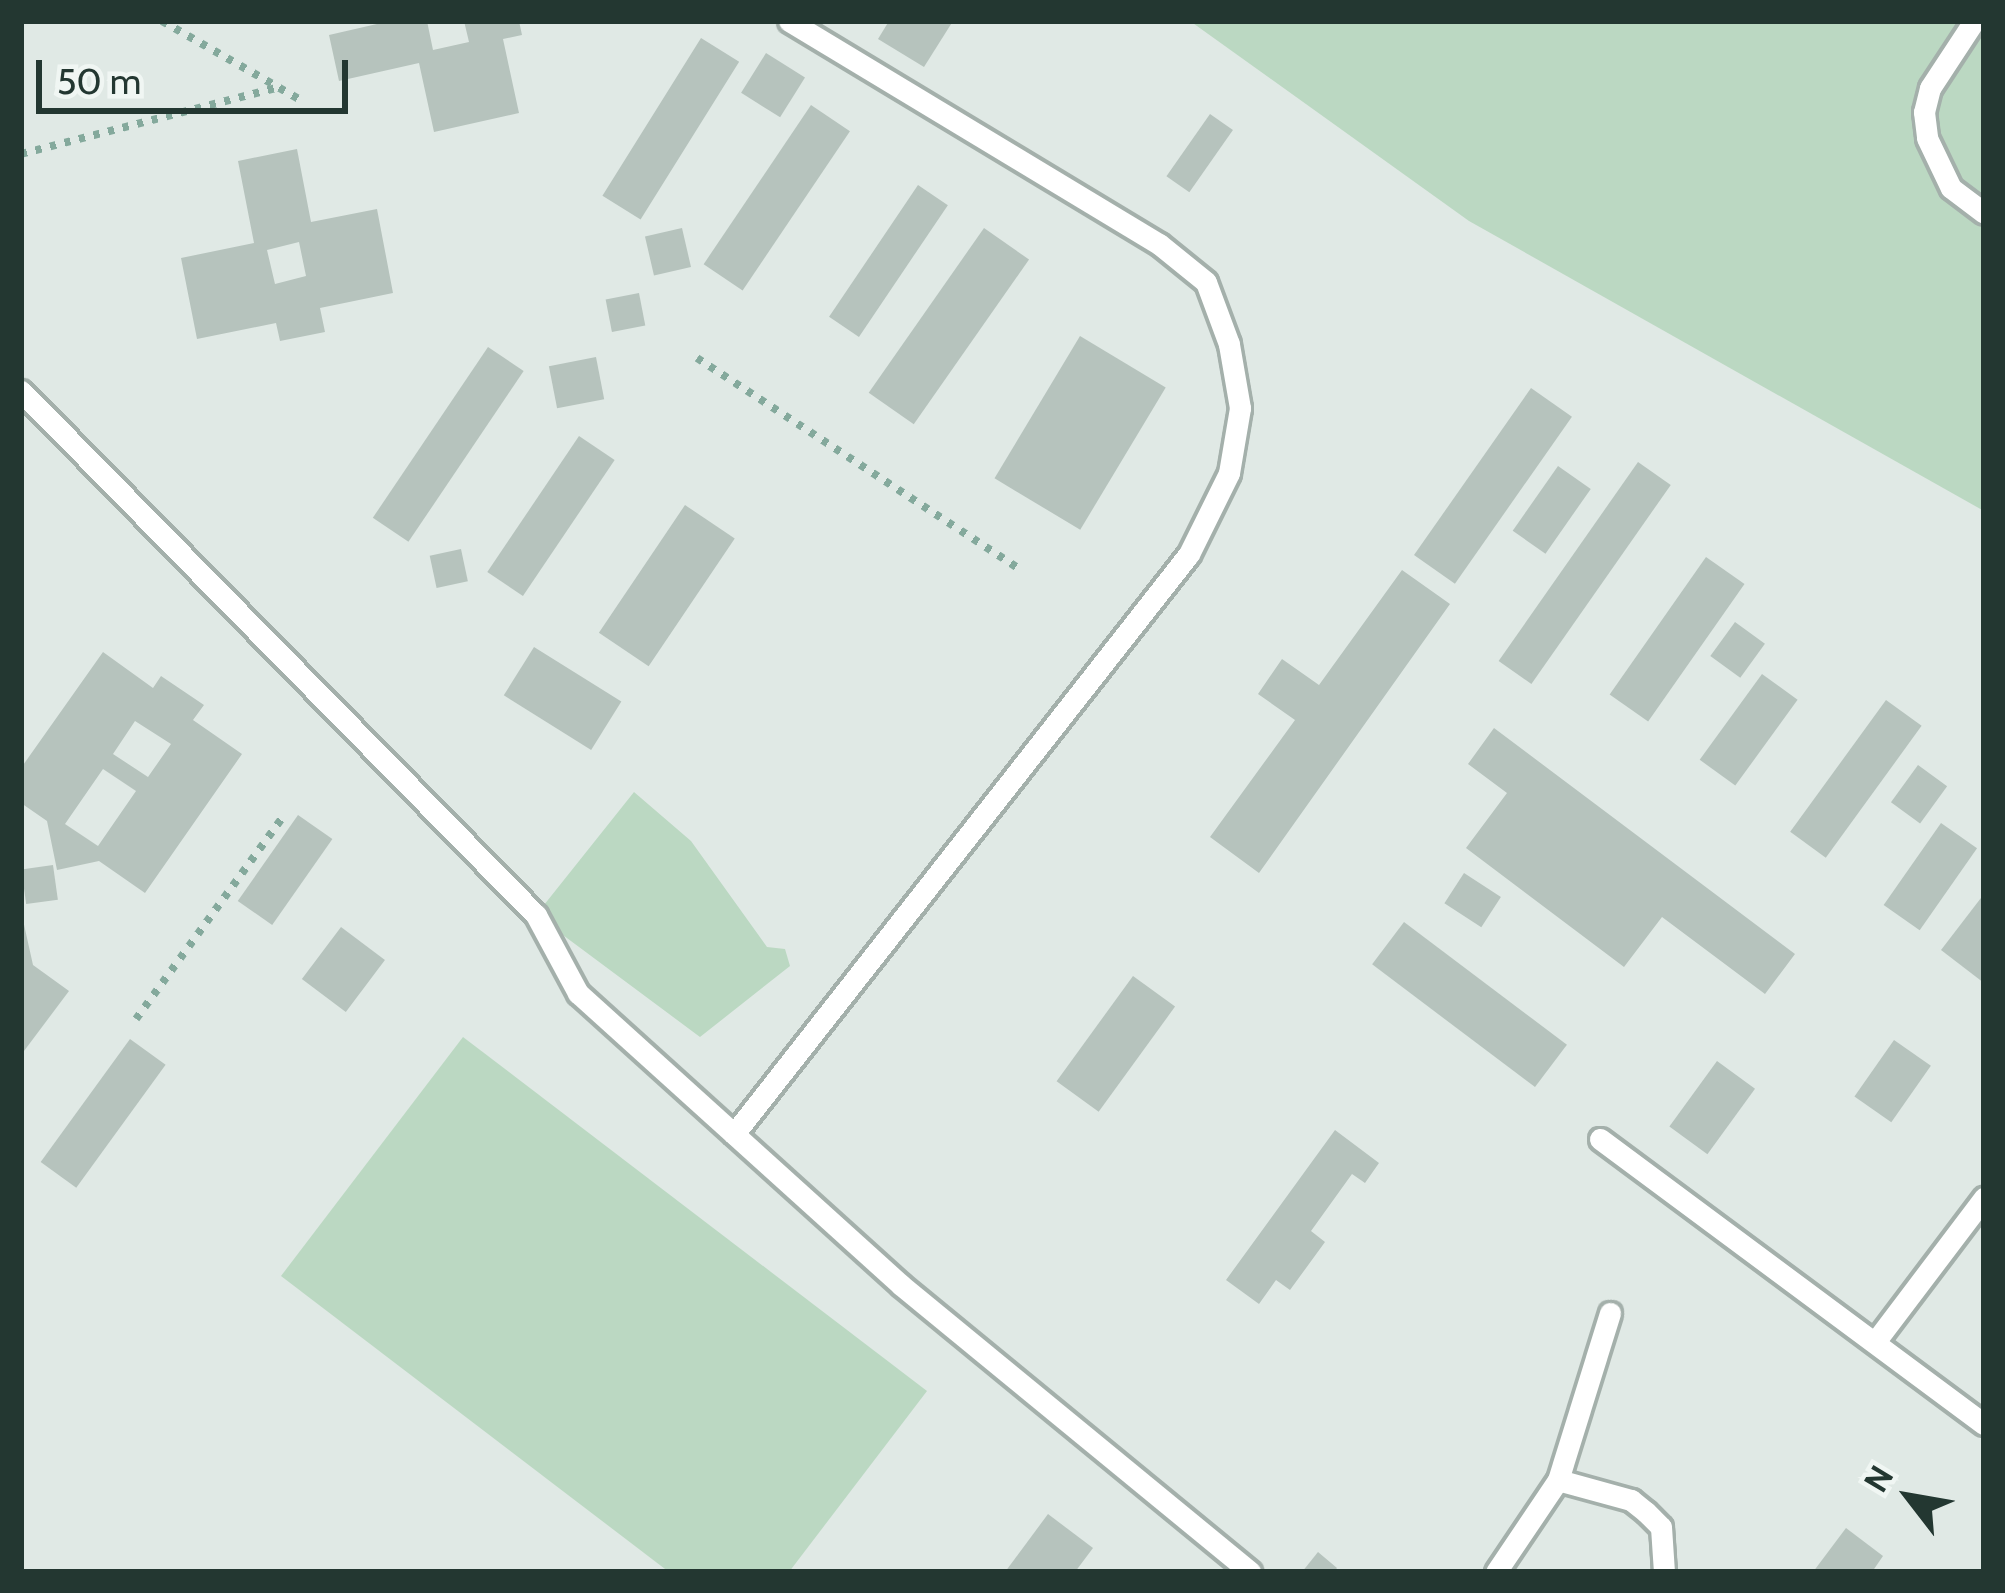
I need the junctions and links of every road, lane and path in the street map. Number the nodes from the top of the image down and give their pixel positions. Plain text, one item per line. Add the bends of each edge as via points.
1 (162, 21) edge
2 (789, 21) edge
3 (1975, 21) edge
4 (281, 87) junction
5 (304, 102) dead end
6 (21, 154) edge
7 (1984, 213) edge
8 (697, 358) dead end
9 (21, 391) edge
10 (1020, 569) dead end
11 (282, 818) dead end
12 (136, 1019) dead end
13 (734, 1134) junction
14 (1600, 1139) dead end
15 (1984, 1198) edge
16 (1610, 1313) dead end
17 (1875, 1342) junction
18 (1984, 1424) edge
19 (1558, 1480) junction
20 (1250, 1572) edge
21 (1496, 1572) edge
22 (1664, 1572) edge

1 - 4 path
2 - 13 lane via 1159,244 1207,282 1240,408 1228,472 1189,554
3 - 7 lane via 1930,88 1924,112 1951,188
4 - 5 path
4 - 6 path
8 - 10 path
9 - 13 lane via 536,914 578,993
11 - 12 path
13 - 20 lane via 901,1285
14 - 17 lane
15 - 17 lane
16 - 19 lane
17 - 18 lane
19 - 21 lane
19 - 22 lane via 1631,1500 1646,1512 1661,1527

